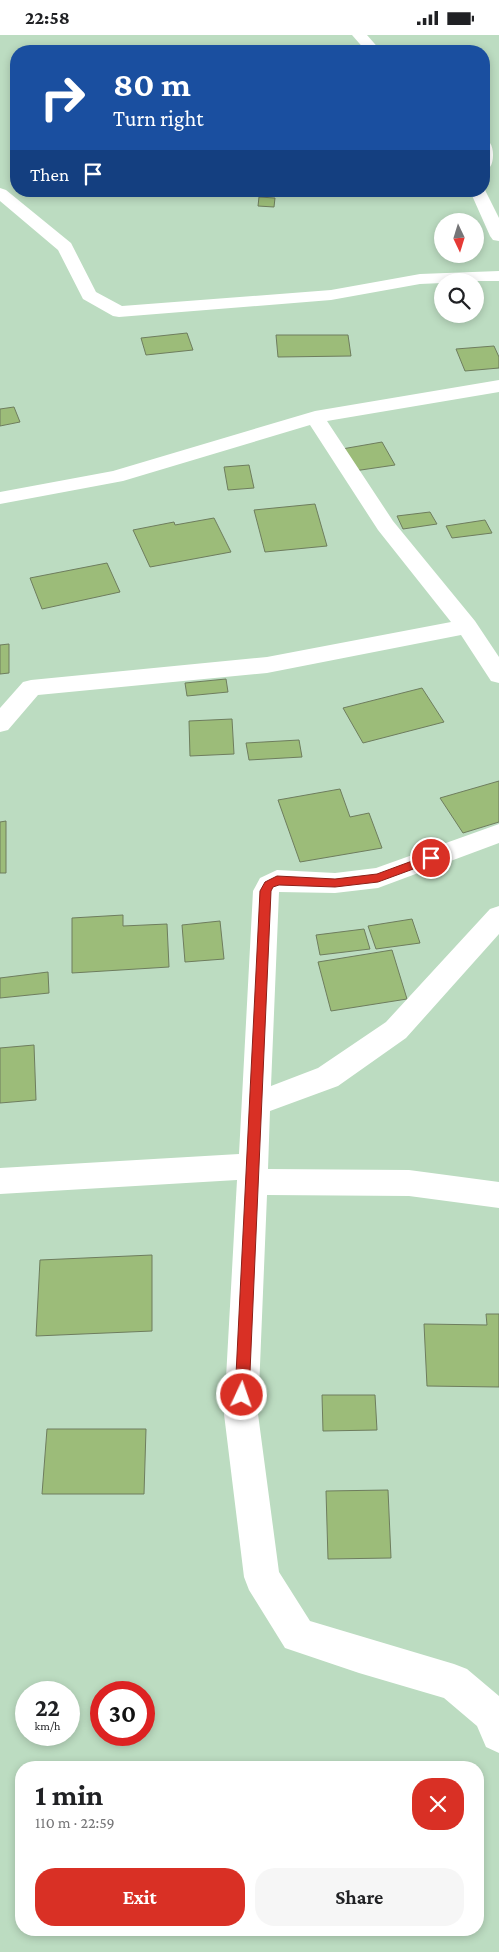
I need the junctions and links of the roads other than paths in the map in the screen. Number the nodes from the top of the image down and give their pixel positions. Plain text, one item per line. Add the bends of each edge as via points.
1 (359, 35) edge
2 (368, 45) edge
3 (0, 193) edge
4 (481, 197) edge
5 (499, 235) edge
6 (499, 276) edge
7 (499, 386) edge
8 (315, 417) junction
9 (0, 498) edge
10 (467, 626) junction
11 (499, 675) edge
12 (0, 724) edge
13 (499, 833) edge
14 (499, 916) edge
15 (256, 1104) junction
16 (253, 1174) junction
17 (0, 1181) edge
18 (499, 1195) edge
19 (499, 1734) edge

1 - 2 street
3 - 6 street via 65,247 89,295 119,312 331,295 420,279
4 - 5 street
7 - 8 street
8 - 9 street via 116,477
8 - 10 street via 385,525
10 - 11 street
10 - 12 street via 267,665 31,688
13 - 15 street via 378,878 335,883 277,881 268,885
14 - 15 street via 396,1030 328,1077
15 - 16 street
16 - 17 street
16 - 18 street via 409,1183
16 - 19 street via 241,1414 262,1577 298,1635 454,1682 492,1714

